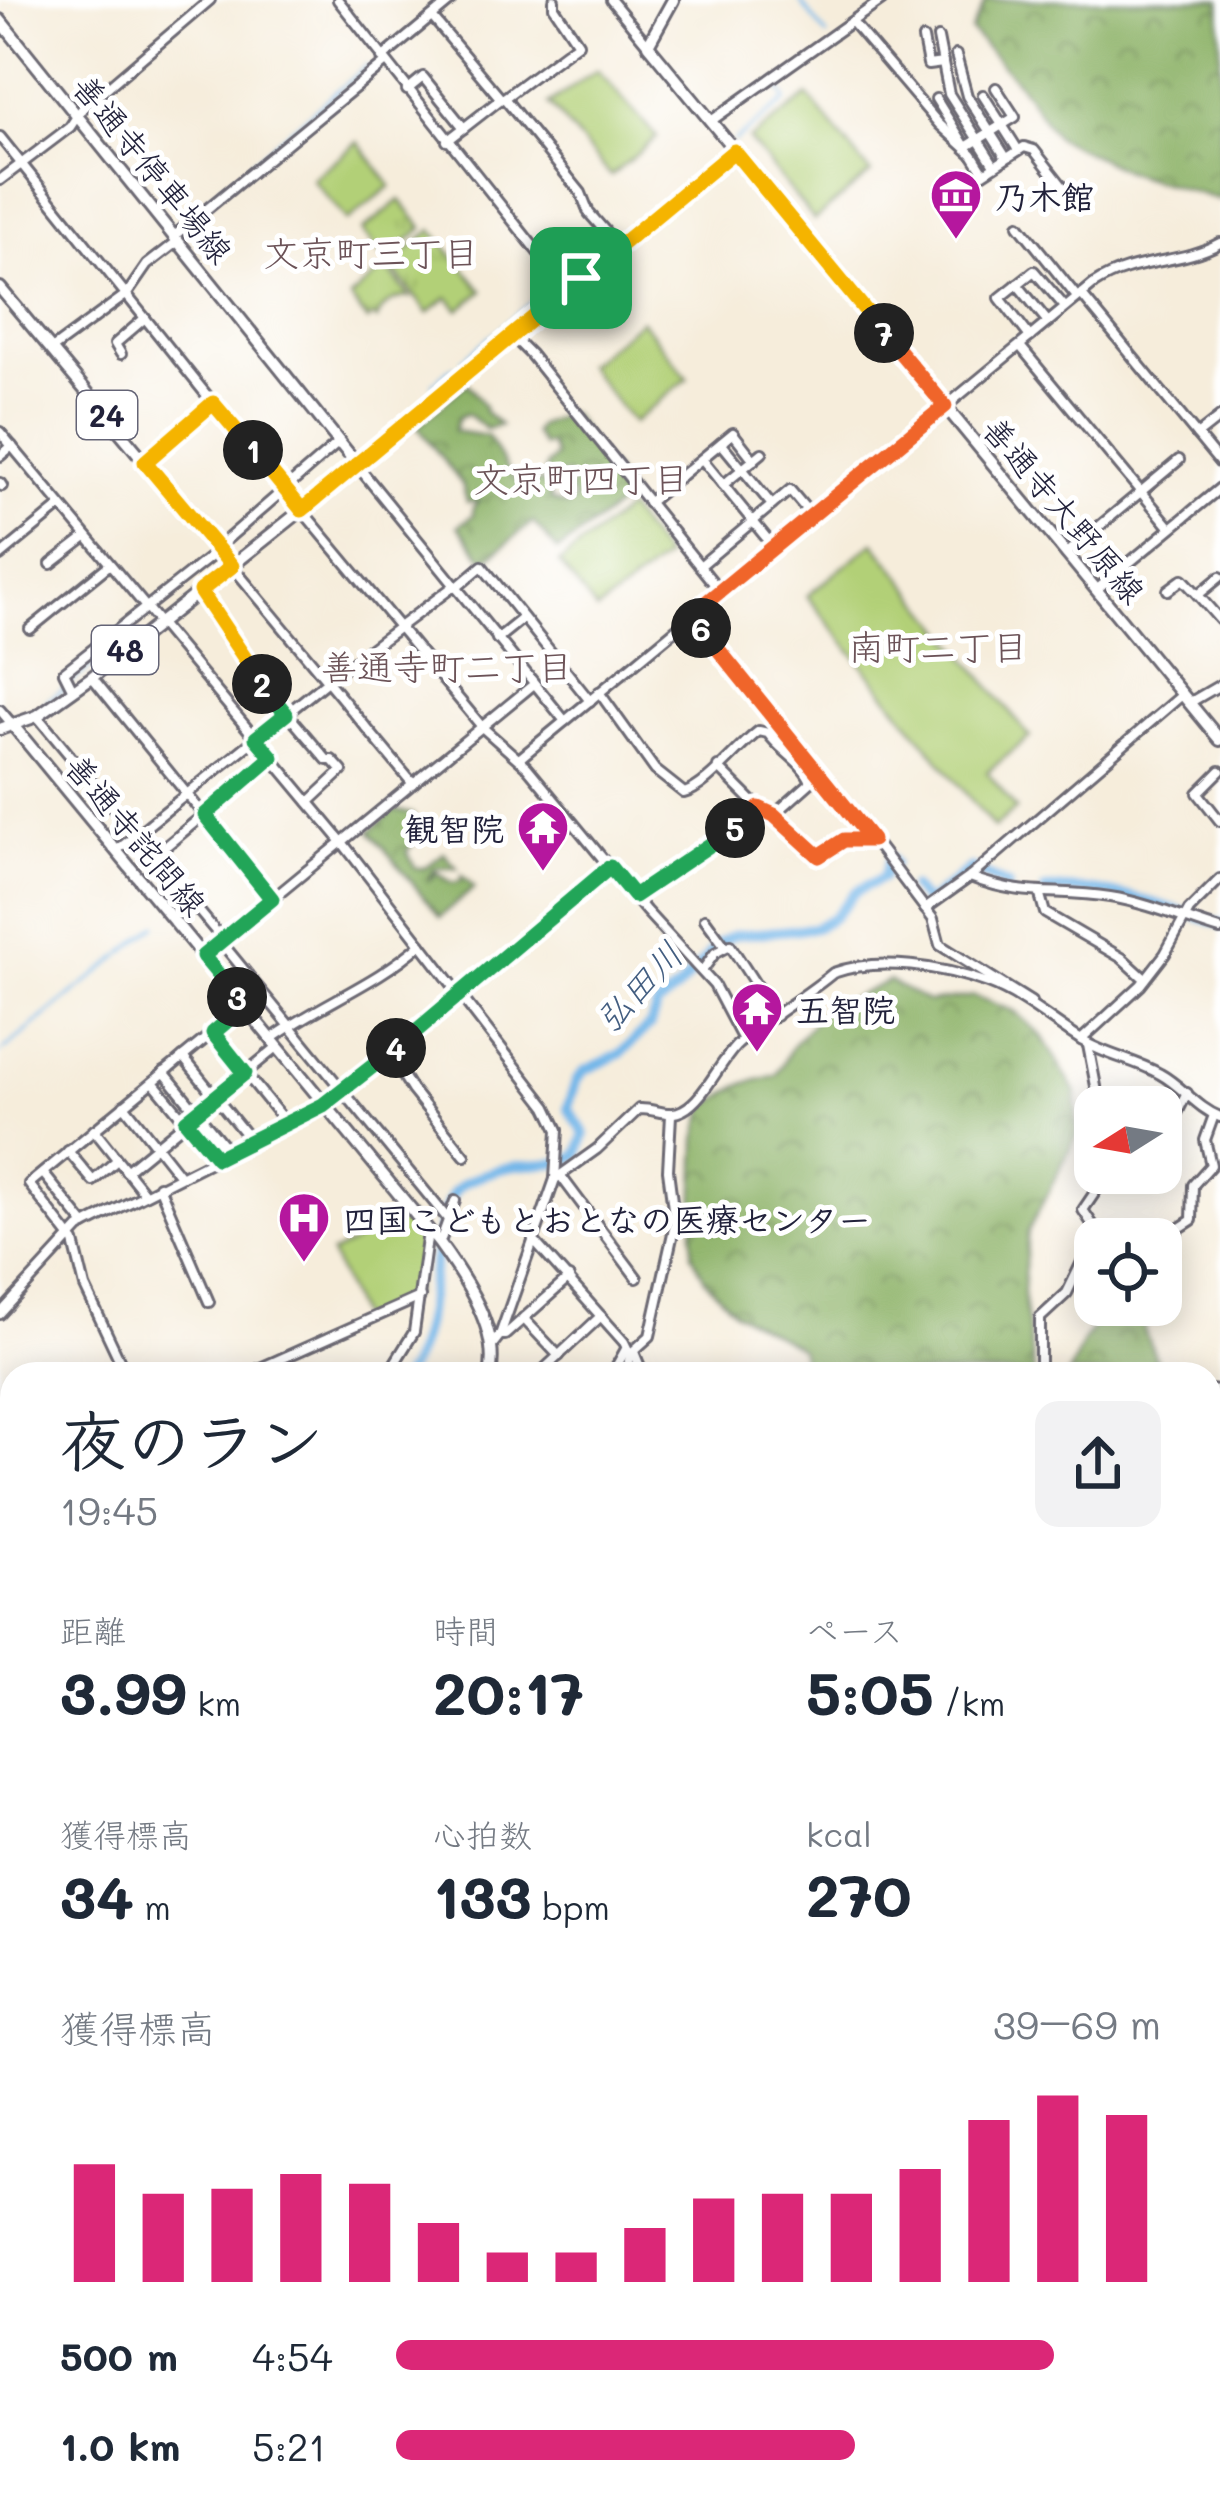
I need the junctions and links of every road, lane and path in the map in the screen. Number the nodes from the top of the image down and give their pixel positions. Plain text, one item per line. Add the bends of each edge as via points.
1 (211, 0) edge
2 (338, 0) edge
3 (452, 0) edge
4 (554, 0) edge
5 (611, 0) edge
6 (674, 0) edge
7 (882, 0) edge
8 (431, 17) junction
9 (0, 20) edge
10 (853, 23) junction
11 (938, 38) dead end
12 (923, 40) dead end
13 (648, 45) junction
14 (956, 55) dead end
15 (383, 60) junction
16 (943, 63) junction
17 (962, 83) junction
18 (407, 90) junction
19 (948, 90) junction
20 (502, 99) junction
21 (936, 99) junction
22 (985, 99) junction
23 (925, 108) junction
24 (976, 111) junction
25 (76, 116) junction
26 (710, 122) junction
27 (1002, 125) junction
28 (464, 128) junction
29 (990, 131) junction
30 (0, 137) edge
31 (978, 139) junction
32 (448, 141) junction
33 (968, 150) junction
34 (1018, 150) junction
35 (734, 151) junction
36 (1005, 156) junction
37 (21, 164) junction
38 (994, 165) junction
39 (0, 180) edge
40 (1063, 187) dead end
41 (1019, 225) dead end
42 (176, 239) junction
43 (1220, 243) edge
44 (619, 247) junction
45 (1017, 284) junction
46 (0, 288) edge
47 (567, 289) junction
48 (127, 294) junction
49 (1079, 295) junction
50 (1065, 308) junction
51 (146, 318) junction
52 (1048, 322) junction
53 (510, 334) junction
54 (1030, 337) junction
55 (1019, 346) junction
56 (52, 349) junction
57 (122, 354) dead end
58 (213, 403) junction
59 (945, 406) junction
60 (1220, 418) edge
61 (0, 432) edge
62 (1197, 435) junction
63 (340, 442) junction
64 (721, 443) junction
65 (12, 446) junction
66 (0, 456) edge
67 (702, 459) junction
68 (1178, 460) dead end
69 (145, 462) junction
70 (356, 463) junction
71 (1220, 463) edge
72 (743, 468) junction
73 (723, 485) junction
74 (1220, 488) edge
75 (285, 489) junction
76 (1142, 492) junction
77 (648, 503) junction
78 (772, 505) junction
79 (61, 506) junction
80 (302, 510) junction
81 (811, 514) junction
82 (752, 520) junction
83 (1171, 527) junction
84 (86, 536) junction
85 (773, 546) junction
86 (218, 549) junction
87 (1066, 554) junction
88 (0, 556) edge
89 (51, 564) dead end
90 (109, 565) junction
91 (700, 566) junction
92 (235, 570) junction
93 (1220, 577) edge
94 (455, 587) junction
95 (719, 590) junction
96 (1096, 590) junction
97 (1168, 590) dead end
98 (200, 591) junction
99 (1198, 595) junction
100 (144, 608) junction
101 (691, 615) junction
102 (524, 618) junction
103 (159, 623) junction
104 (1218, 623) edge
105 (398, 627) junction
106 (30, 628) dead end
107 (497, 639) junction
108 (92, 676) junction
109 (328, 681) junction
110 (534, 684) junction
111 (1220, 685) edge
112 (73, 691) junction
113 (599, 692) junction
114 (1186, 699) junction
115 (590, 700) junction
116 (0, 710) edge
117 (286, 714) junction
118 (37, 716) junction
119 (565, 721) junction
120 (6, 726) edge
121 (483, 728) junction
122 (256, 738) junction
123 (1220, 740) edge
124 (272, 757) junction
125 (521, 762) junction
126 (718, 767) junction
127 (1220, 770) edge
128 (412, 784) junction
129 (186, 793) junction
130 (309, 802) junction
131 (759, 808) junction
132 (205, 815) junction
133 (774, 815) junction
134 (1220, 821) edge
135 (135, 836) junction
136 (873, 837) junction
137 (342, 842) junction
138 (116, 851) junction
139 (153, 856) junction
140 (610, 867) junction
141 (973, 873) junction
142 (1220, 879) edge
143 (1040, 895) junction
144 (634, 896) junction
145 (272, 899) junction
146 (926, 909) junction
147 (1186, 915) junction
148 (705, 919) dead end
149 (1220, 930) edge
150 (222, 941) junction
151 (722, 941) junction
152 (421, 944) junction
153 (203, 956) junction
154 (700, 969) junction
155 (1144, 979) junction
156 (461, 996) junction
157 (245, 1006) junction
158 (1041, 1011) junction
159 (776, 1016) junction
160 (291, 1025) junction
161 (213, 1033) junction
162 (743, 1040) junction
163 (1084, 1041) junction
164 (274, 1043) junction
165 (389, 1053) junction
166 (183, 1057) junction
167 (164, 1072) junction
168 (245, 1073) junction
169 (153, 1082) junction
170 (1095, 1086) edge
171 (343, 1089) junction
172 (1187, 1094) junction
173 (216, 1097) junction
174 (1182, 1103) edge
175 (124, 1105) junction
176 (323, 1105) junction
177 (197, 1112) junction
178 (671, 1115) junction
179 (1217, 1116) edge
180 (186, 1121) junction
181 (286, 1123) junction
182 (94, 1130) junction
183 (251, 1141) junction
184 (156, 1146) junction
185 (68, 1151) junction
186 (229, 1152) junction
187 (465, 1156) dead end
188 (217, 1158) junction
189 (117, 1160) junction
190 (558, 1170) junction
191 (126, 1171) junction
192 (43, 1173) junction
193 (181, 1176) junction
194 (159, 1186) junction
195 (145, 1194) junction
196 (455, 1201) dead end
197 (444, 1214) junction
198 (85, 1225) junction
199 (1182, 1226) edge
200 (70, 1237) junction
201 (435, 1237) junction
202 (533, 1240) junction
203 (637, 1277) dead end
204 (569, 1278) junction
205 (1074, 1281) edge
206 (420, 1297) junction
207 (208, 1302) dead end
208 (0, 1314) edge
209 (601, 1316) junction
210 (523, 1318) junction
211 (496, 1339) junction
212 (630, 1351) junction
213 (559, 1356) junction
214 (119, 1362) edge
215 (281, 1362) edge
216 (395, 1362) edge
217 (492, 1362) edge
218 (554, 1362) edge
219 (621, 1362) edge
220 (629, 1362) edge
221 (636, 1362) edge
222 (1040, 1362) edge

1 - 25 street
2 - 15 street
3 - 8 street
4 - 20 street via 578,43
5 - 13 street
6 - 13 main road
7 - 10 street
8 - 15 street
8 - 20 street
9 - 25 main road, 善通寺停車場線
10 - 23 street
10 - 26 street
11 - 16 street
12 - 16 street via 928,65
13 - 26 main road, 善通寺大野原線
14 - 17 street
15 - 18 street
15 - 42 street
16 - 19 street
17 - 19 street
17 - 24 street
18 - 28 street via 423,77
18 - 32 street
19 - 21 street
19 - 31 street
20 - 28 street
20 - 44 street
21 - 23 street
21 - 33 street
22 - 24 street
22 - 27 street
22 - 27 street via 998,92 1015,117
23 - 33 street
24 - 29 street
25 - 37 street
25 - 42 main road, 善通寺停車場線
26 - 35 main road, 善通寺大野原線
27 - 29 street
27 - 34 street
28 - 32 street
29 - 31 street
29 - 36 street
30 - 37 street
31 - 33 street
31 - 38 street
32 - 47 street
33 - 38 street via 984,173
34 - 36 street
34 - 40 street via 1034,150
35 - 44 main road
35 - 59 main road, 善通寺大野原線
36 - 38 street
37 - 39 street
37 - 48 street
41 - 49 street
42 - 48 street
42 - 63 main road, 善通寺停車場線
43 - 49 street via 1125,267
44 - 47 main road
45 - 50 street via 1034,271
45 - 52 street
45 - 54 street via 1000,298
46 - 56 main road, 24
47 - 53 main road
48 - 51 street
48 - 56 street
49 - 50 street
49 - 62 street
50 - 52 street
51 - 57 street via 115,344
51 - 58 street
52 - 54 street
53 - 70 main road
53 - 77 street
54 - 55 street
55 - 59 street
55 - 76 street
56 - 69 main road, 24
58 - 69 street
58 - 75 street
59 - 81 street
59 - 87 main road, 善通寺大野原線
60 - 62 street
61 - 65 street
62 - 71 street
63 - 70 main road, 善通寺停車場線
63 - 75 street
64 - 67 street
64 - 72 street
64 - 72 street via 734,433 758,457
65 - 66 street
65 - 79 street
67 - 73 street
67 - 77 street
68 - 76 street
69 - 86 main road, 24
70 - 80 main road
70 - 94 street
72 - 73 street
72 - 78 street
73 - 82 street
74 - 83 street
75 - 80 street
75 - 86 street
76 - 83 street
76 - 87 street
77 - 91 street
78 - 81 street via 790,490
78 - 82 street
79 - 84 street
79 - 88 street
80 - 92 main road
80 - 105 street
81 - 85 street
82 - 85 street
82 - 91 street
83 - 96 street
84 - 89 street
84 - 90 street
85 - 95 street
86 - 92 main road, 24
86 - 100 street
87 - 96 main road, 善通寺大野原線
90 - 100 street
90 - 106 street
91 - 95 street
92 - 98 main road, 48
92 - 109 street
93 - 99 street
94 - 102 street via 482,566
94 - 105 street
94 - 107 street
95 - 101 street
96 - 114 main road, 善通寺大野原線
97 - 99 street via 1183,579
98 - 103 main road, 48
98 - 117 street
99 - 104 street
100 - 103 street
100 - 112 street via 64,672
101 - 113 street
101 - 136 street
102 - 107 street
102 - 115 street
103 - 108 main road, 48
103 - 122 street
105 - 109 street
105 - 121 street
107 - 110 street
108 - 112 main road, 48
108 - 129 street
109 - 117 street
109 - 128 street
110 - 119 street
110 - 121 street
111 - 114 street
112 - 118 main road, 48
113 - 115 street
113 - 126 street via 656,771 684,793
114 - 123 main road, 善通寺大野原線
114 - 141 street
115 - 119 street
116 - 120 street
117 - 122 street
117 - 130 street via 344,773
118 - 120 main road, 48
118 - 135 street
119 - 125 street
120 - 138 main road, 善通寺詫間線
121 - 125 street
121 - 128 street
122 - 124 street
122 - 129 street
124 - 130 street
124 - 132 street
125 - 140 street
126 - 131 street
126 - 133 street via 759,731 768,733 811,782
127 - 134 street via 1198,794
128 - 137 street
129 - 132 street
129 - 135 street
130 - 137 street
131 - 133 street
131 - 144 street
132 - 139 street
132 - 145 street
133 - 136 street via 819,856 844,840
135 - 138 street
135 - 139 street
136 - 146 street
137 - 145 street
137 - 152 street
138 - 153 main road, 善通寺詫間線
139 - 150 street
140 - 144 street
140 - 156 street
141 - 143 street via 1011,892
141 - 146 street
142 - 147 street
143 - 147 street via 1114,897
143 - 155 street via 1045,913
144 - 154 street
145 - 150 street
146 - 158 street via 940,945
147 - 149 street
147 - 155 street
148 - 151 street
150 - 153 street
150 - 160 street
151 - 154 street
151 - 159 street
152 - 156 street
152 - 160 street
153 - 157 main road, 善通寺詫間線
154 - 162 street
155 - 163 street
156 - 165 street
156 - 190 street via 553,1116
157 - 161 street
157 - 164 main road, 善通寺詫間線
158 - 159 street via 990,984 869,965 833,973
158 - 163 street
159 - 162 street
160 - 164 street
160 - 171 street
161 - 166 street
161 - 168 street
162 - 178 street via 696,1101
163 - 170 street
163 - 172 street
164 - 168 street
164 - 176 main road, 善通寺詫間線
165 - 171 street
165 - 187 street
166 - 167 street
166 - 173 street
167 - 169 street
167 - 177 street
168 - 173 street
168 - 181 street
169 - 175 street
169 - 180 street
171 - 176 street
171 - 197 street
172 - 174 street
172 - 179 street
173 - 177 street
173 - 183 street
175 - 182 street
175 - 184 street
176 - 181 street
176 - 201 main road, 善通寺詫間線
177 - 180 street
177 - 186 street
178 - 190 street via 639,1109 597,1149
178 - 212 street via 675,1224 656,1320
179 - 199 street via 1205,1140 1211,1165 1193,1185 1192,1220
180 - 184 street
180 - 188 street
181 - 183 street
182 - 185 street
182 - 189 street
183 - 186 street
184 - 191 street
184 - 193 street
185 - 189 street via 93,1180
185 - 192 street
186 - 188 street
188 - 193 street
189 - 191 street
190 - 202 street
190 - 203 street
191 - 195 street
192 - 198 street
192 - 200 street via 29,1184
193 - 194 street
194 - 195 street
194 - 207 street
195 - 198 street
196 - 197 street
197 - 201 street
198 - 200 street
200 - 208 street
200 - 214 street
201 - 206 street via 427,1239
201 - 211 main road, 善通寺詫間線
202 - 204 street
202 - 211 street
204 - 209 street
204 - 210 street
205 - 222 street via 1040,1318
206 - 215 street
206 - 216 street via 414,1332
209 - 212 street
209 - 213 street
210 - 211 street
210 - 213 street
211 - 217 main road
212 - 219 street
212 - 220 street
212 - 221 street
213 - 218 street

